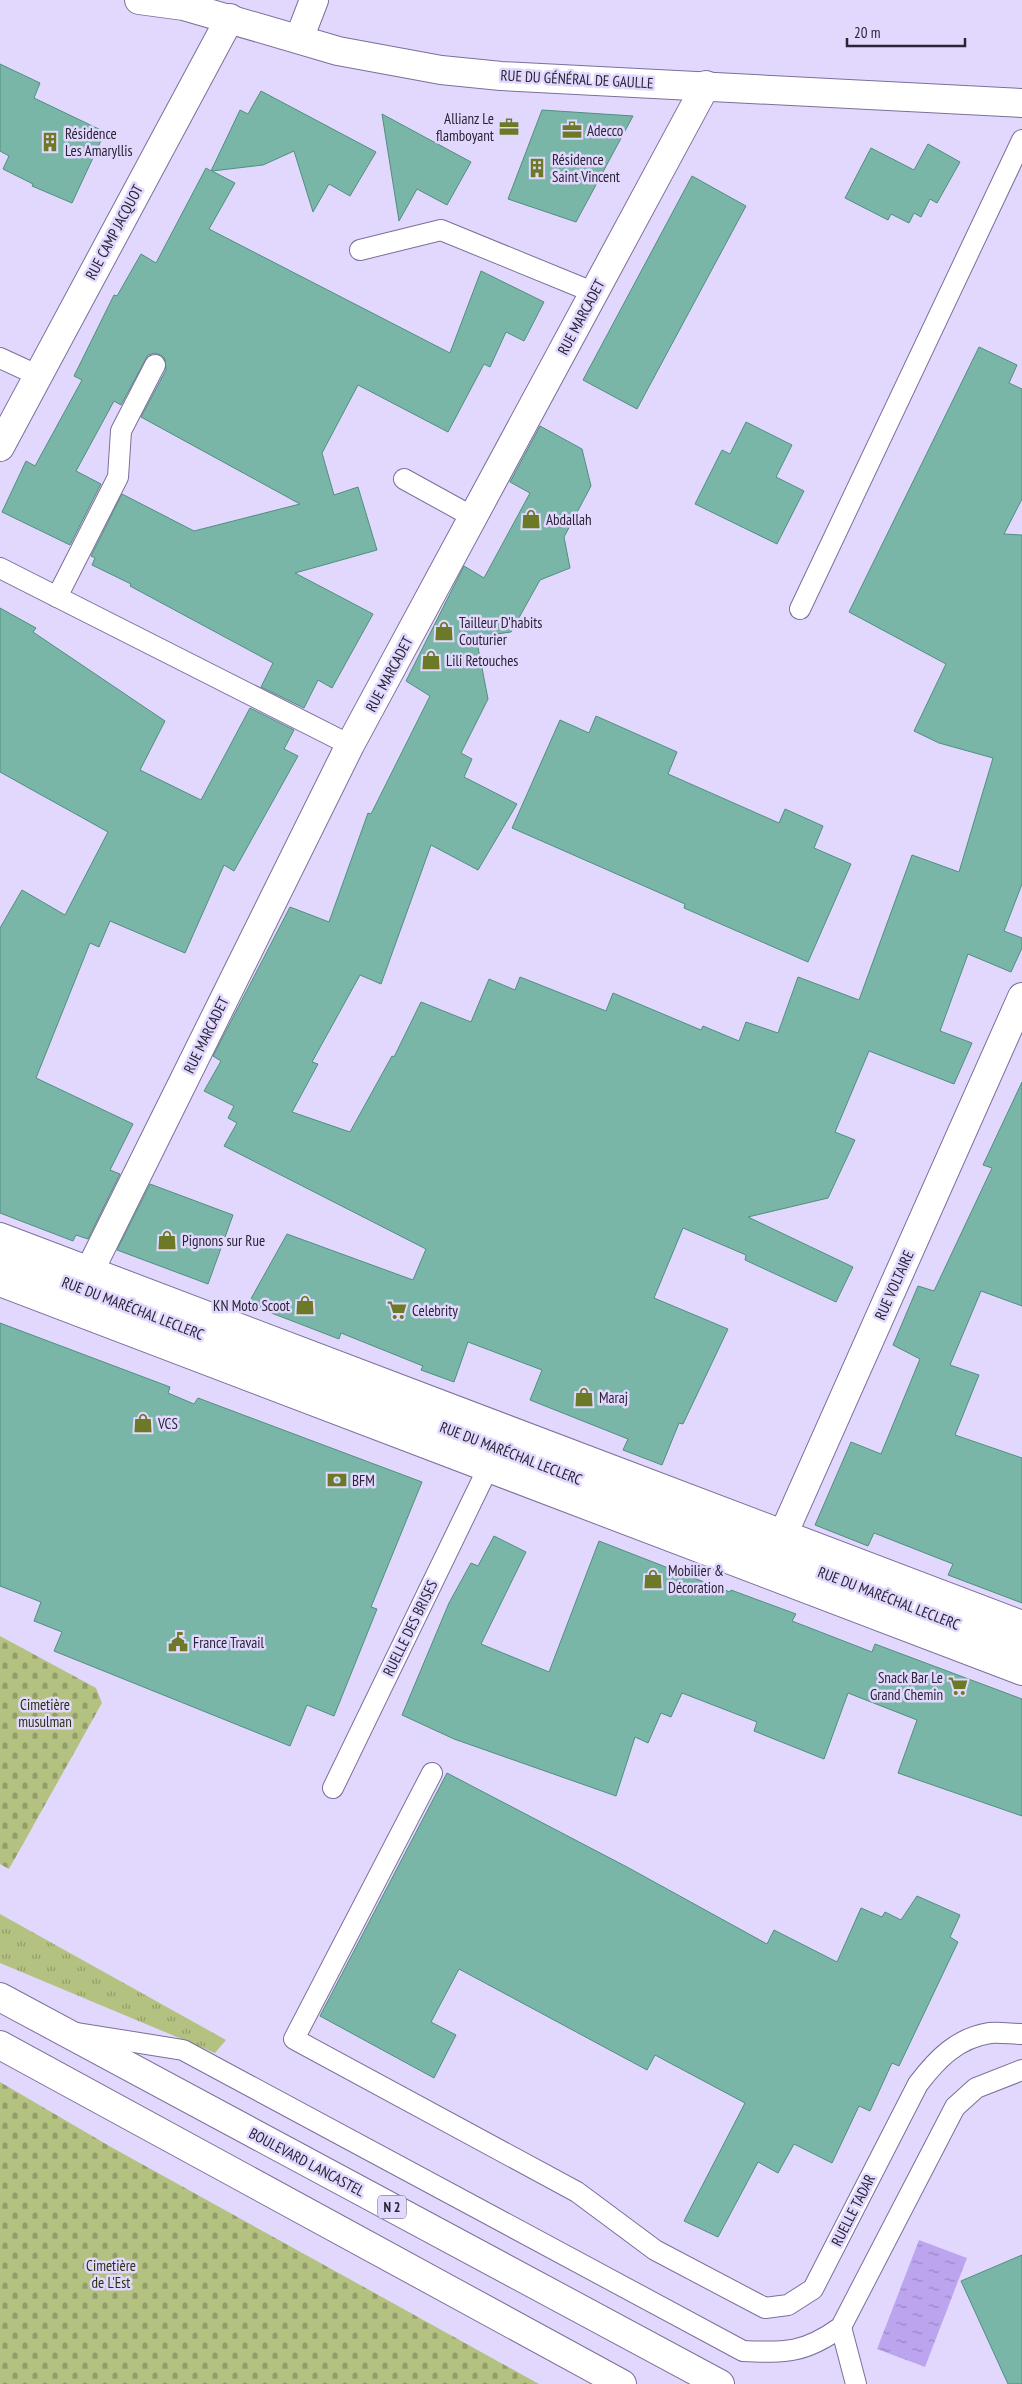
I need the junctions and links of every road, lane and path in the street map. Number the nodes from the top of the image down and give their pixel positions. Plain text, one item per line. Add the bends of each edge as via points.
1 (139, 0) edge
2 (314, 0) edge
3 (230, 18) junction
4 (299, 39) junction
5 (706, 85) junction
6 (1022, 103) edge
7 (1022, 140) edge
8 (360, 250) dead end
9 (595, 292) junction
10 (0, 358) edge
11 (155, 365) dead end
12 (37, 376) junction
13 (0, 447) edge
14 (404, 479) dead end
15 (474, 517) junction
16 (0, 568) edge
17 (57, 597) junction
18 (800, 608) dead end
19 (350, 745) junction
20 (1022, 997) edge
21 (1015, 1033) edge
22 (0, 1237) edge
23 (0, 1258) edge
24 (89, 1272) junction
25 (0, 1282) edge
26 (488, 1468) junction
27 (774, 1554) junction
28 (1022, 1625) edge
29 (1022, 1648) edge
30 (1022, 1671) edge
31 (432, 1773) dead end
32 (333, 1788) dead end
33 (0, 1997) edge
34 (63, 2031) junction
35 (1022, 2034) edge
36 (0, 2045) edge
37 (1022, 2070) edge
38 (841, 2327) junction
39 (622, 2384) edge
40 (720, 2384) edge
41 (856, 2384) edge

1 - 3 street, RUE DU GÉNÉRAL DE GAULLE via 184,6
2 - 4 street
3 - 4 street, RUE DU GÉNÉRAL DE GAULLE
3 - 12 street, RUE CAMP JACQUOT
4 - 5 street, RUE DU GÉNÉRAL DE GAULLE via 338,51 441,70 501,76
5 - 6 street, RUE DU GÉNÉRAL DE GAULLE
5 - 9 street, RUE MARCADET
7 - 18 lane
8 - 9 lane via 441,230
9 - 15 street, RUE MARCADET
10 - 12 lane
11 - 17 lane via 121,432 118,477
12 - 13 street, RUE CAMP JACQUOT
14 - 15 lane
15 - 19 street, RUE MARCADET
16 - 17 lane
17 - 19 lane
19 - 24 street, RUE MARCADET
20 - 21 street, RUE VOLTAIRE
21 - 27 street, RUE VOLTAIRE
22 - 24 street, RUE DU MARÉCHAL LECLERC
23 - 27 lane, RUE DU MARÉCHAL LECLERC
24 - 27 street, RUE DU MARÉCHAL LECLERC
25 - 26 street, RUE DU MARÉCHAL LECLERC
26 - 27 street, RUE DU MARÉCHAL LECLERC
26 - 32 lane, RUELLE DES BRISES
27 - 28 street, RUE DU MARÉCHAL LECLERC
27 - 29 lane, RUE DU MARÉCHAL LECLERC
27 - 30 street, RUE DU MARÉCHAL LECLERC
31 - 35 lane, RUELLE TADAR via 294,2039 577,2192 655,2250 765,2308 788,2305 813,2289 918,2084 937,2060 957,2044 990,2033
33 - 34 street, BOULEVARD LANCASTEL / N 2
34 - 38 lane via 183,2050 743,2351 784,2353 820,2342
34 - 40 street, BOULEVARD LANCASTEL / N 2
36 - 39 street
37 - 38 lane via 976,2088 955,2107
38 - 41 lane

